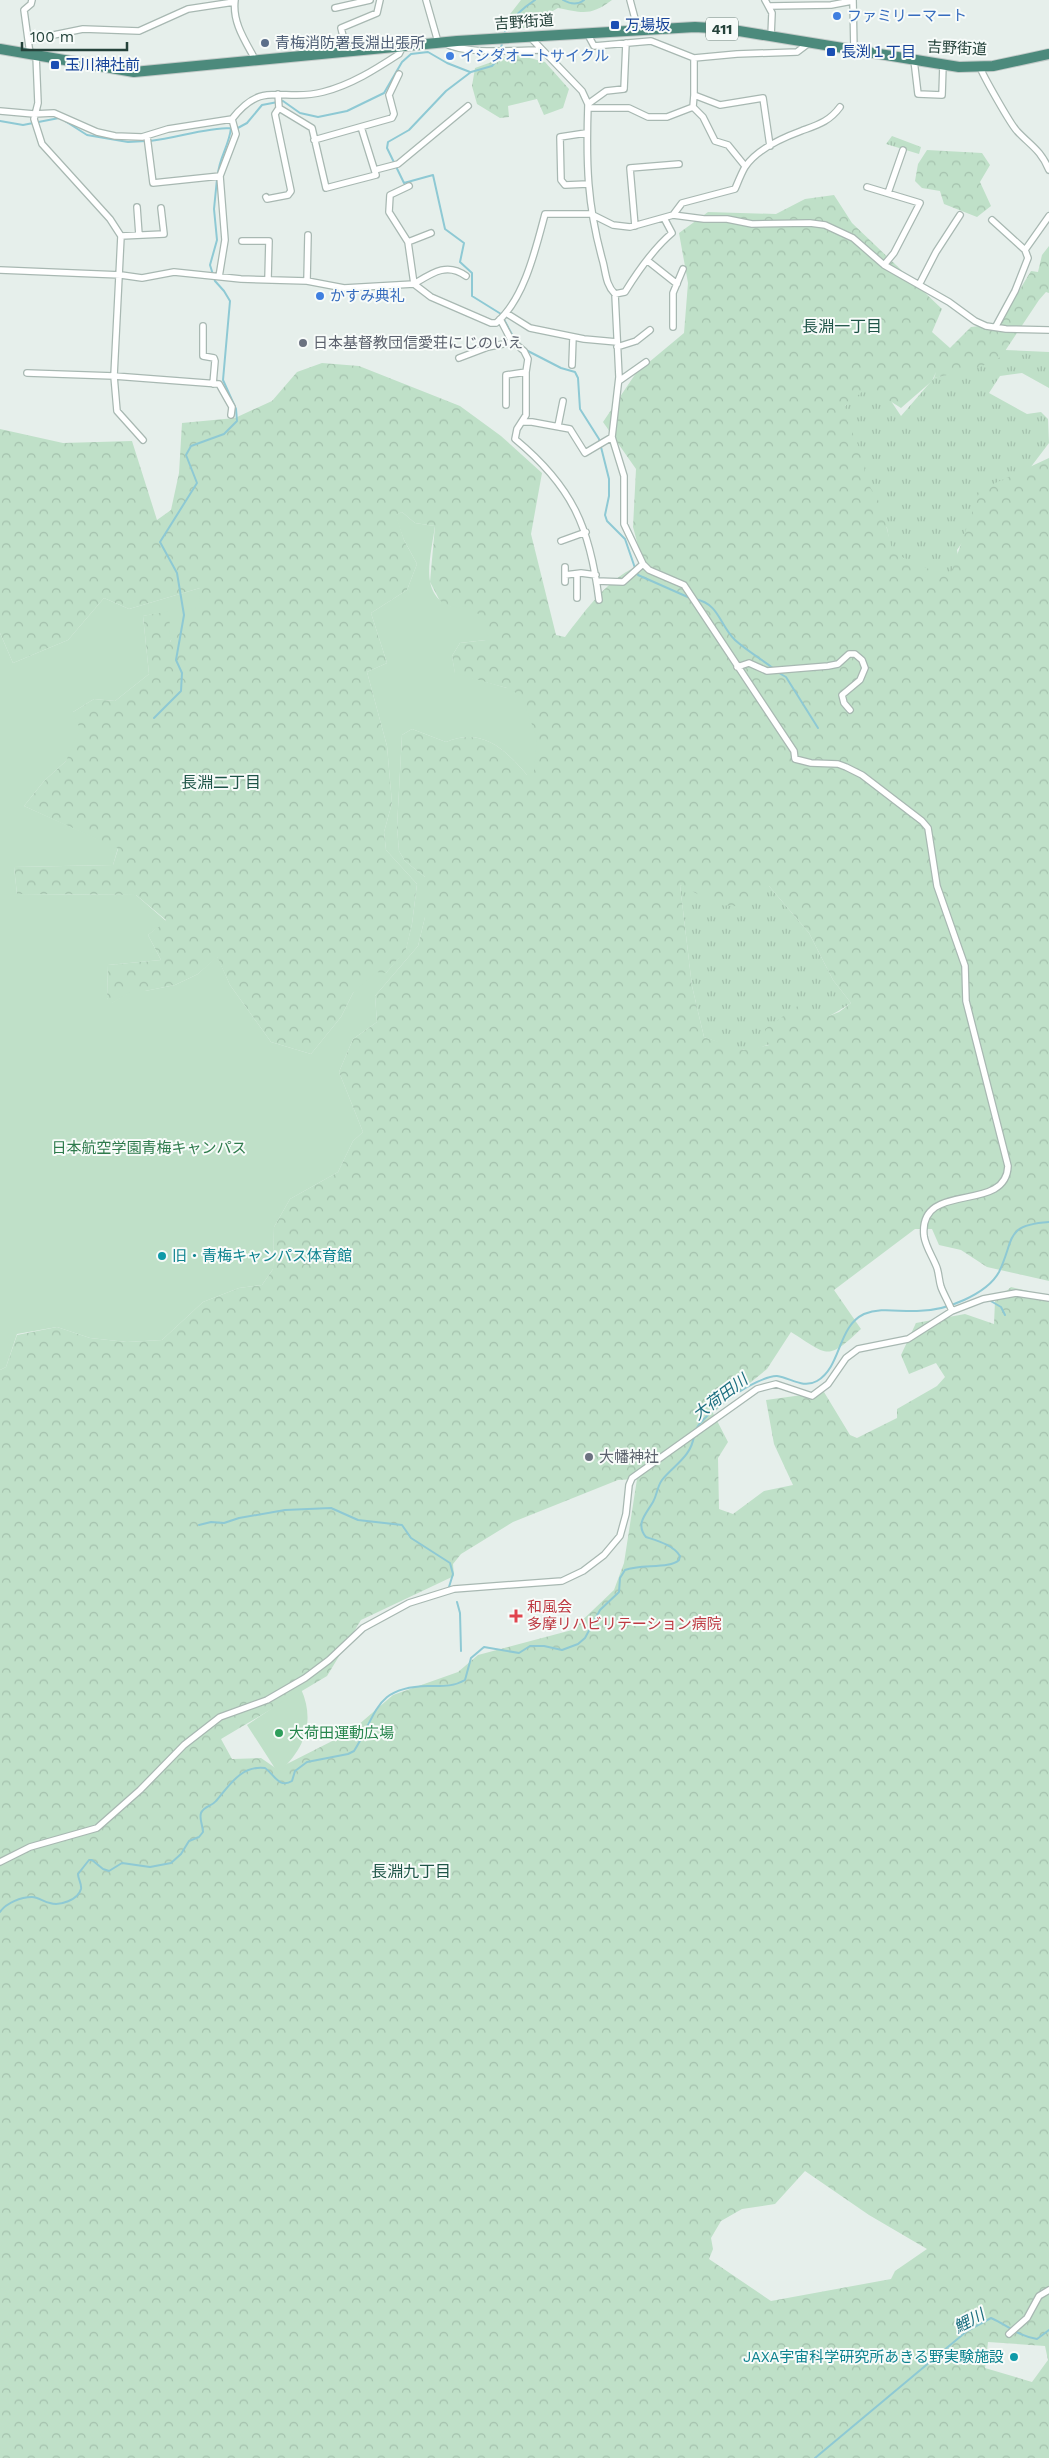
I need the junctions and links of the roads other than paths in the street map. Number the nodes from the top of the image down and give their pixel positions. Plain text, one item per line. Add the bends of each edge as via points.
1 (32, 0) edge
2 (370, 0) edge
3 (380, 0) edge
4 (426, 0) edge
5 (630, 0) edge
6 (765, 0) edge
7 (853, 0) edge
8 (234, 1) edge
9 (770, 6) junction
10 (335, 8) dead end
11 (638, 30) junction
12 (587, 33) junction
13 (528, 35) junction
14 (771, 36) junction
15 (29, 40) junction
16 (440, 42) junction
17 (809, 42) junction
18 (626, 44) junction
19 (403, 46) junction
20 (0, 49) edge
21 (541, 50) junction
22 (854, 51) junction
23 (347, 52) junction
24 (1049, 54) edge
25 (33, 55) junction
26 (694, 58) junction
27 (914, 60) junction
28 (256, 61) junction
29 (943, 65) junction
30 (980, 66) junction
31 (400, 74) dead end
32 (278, 95) junction
33 (694, 95) junction
34 (468, 106) dead end
35 (588, 106) junction
36 (278, 107) junction
37 (693, 107) junction
38 (840, 107) dead end
39 (0, 111) edge
40 (34, 117) junction
41 (233, 121) junction
42 (361, 127) junction
43 (586, 133) junction
44 (147, 136) junction
45 (314, 140) junction
46 (770, 146) junction
47 (903, 150) dead end
48 (679, 164) dead end
49 (745, 166) junction
50 (375, 170) junction
51 (1049, 170) edge
52 (217, 176) junction
53 (588, 184) junction
54 (409, 186) dead end
55 (867, 187) dead end
56 (888, 193) junction
57 (266, 197) dead end
58 (137, 207) dead end
59 (161, 208) dead end
60 (591, 214) junction
61 (673, 215) junction
62 (960, 216) dead end
63 (1049, 216) edge
64 (664, 218) junction
65 (992, 220) dead end
66 (635, 226) junction
67 (431, 233) dead end
68 (139, 235) junction
69 (308, 235) dead end
70 (121, 236) junction
71 (242, 241) dead end
72 (408, 242) junction
73 (1025, 250) junction
74 (648, 261) junction
75 (884, 265) junction
76 (683, 269) dead end
77 (0, 270) edge
78 (121, 275) junction
79 (466, 276) dead end
80 (218, 277) junction
81 (268, 278) junction
82 (307, 281) junction
83 (414, 284) junction
84 (677, 284) junction
85 (919, 285) junction
86 (615, 294) junction
87 (506, 313) junction
88 (500, 319) junction
89 (203, 326) dead end
90 (673, 326) dead end
91 (996, 326) junction
92 (650, 330) dead end
93 (1049, 330) edge
94 (572, 337) junction
95 (514, 342) junction
96 (617, 345) junction
97 (459, 358) dead end
98 (646, 362) dead end
99 (572, 365) dead end
100 (526, 372) junction
101 (27, 373) dead end
102 (114, 376) junction
103 (619, 381) junction
104 (213, 384) junction
105 (562, 401) dead end
106 (506, 405) dead end
107 (231, 415) dead end
108 (522, 422) junction
109 (558, 426) junction
110 (612, 437) junction
111 (144, 440) dead end
112 (586, 532) junction
113 (561, 540) dead end
114 (643, 564) junction
115 (565, 567) dead end
116 (577, 574) junction
117 (596, 578) junction
118 (577, 598) dead end
119 (599, 600) dead end
120 (737, 667) junction
121 (850, 710) dead end
122 (1049, 1298) edge
123 (952, 1311) junction
124 (0, 1862) edge
125 (1049, 2290) edge
126 (1009, 2334) dead end

1 - 15 street via 24,10
2 - 10 street
3 - 23 street via 377,13 341,28
4 - 16 street
5 - 11 street
6 - 9 street
7 - 9 street via 831,5
7 - 22 street
8 - 15 street via 188,9 139,31 83,29
8 - 28 street via 238,28
9 - 14 street
11 - 12 highway, 吉野街道 / 411
11 - 14 highway, 吉野街道 / 411 via 695,27
12 - 13 highway, 吉野街道 / 411
12 - 18 street via 594,46
13 - 16 highway, 吉野街道 / 411
13 - 21 street
14 - 17 highway, 吉野街道 / 411
15 - 25 street
16 - 19 highway, 吉野街道 / 411
16 - 21 street via 451,47
17 - 22 highway, 吉野街道 / 411
17 - 26 street via 797,52
18 - 26 street via 651,41
18 - 35 street via 624,89 606,91
19 - 23 highway, 吉野街道 / 411
19 - 32 street via 400,54 343,85 307,95
20 - 25 highway, 吉野街道 / 411
21 - 35 street via 582,91
22 - 27 highway, 吉野街道 / 411
23 - 28 highway, 吉野街道 / 411
24 - 30 highway, 吉野街道 / 411
25 - 28 highway, 吉野街道 / 411 via 134,72
25 - 40 street via 38,103
26 - 33 street
27 - 29 highway, 吉野街道 / 411
27 - 29 street via 918,94 942,95
29 - 30 highway, 吉野街道 / 411
30 - 51 street via 982,76 996,93 1017,131 1033,144
31 - 42 street via 389,95 394,114 392,118
32 - 36 street
32 - 41 street via 259,96 247,102
33 - 37 street
33 - 46 street via 720,105 763,98
34 - 50 street via 396,165
35 - 37 street via 629,108 648,117 667,117
35 - 43 street
36 - 45 street via 309,125
36 - 57 street via 274,114 291,191 288,195
37 - 49 street via 703,117 715,141 728,145
38 - 46 street via 833,117 819,125
39 - 40 street
40 - 44 street via 62,115 79,126 115,136
40 - 70 street via 42,144 110,219
41 - 44 street via 168,129
41 - 52 street via 236,133
42 - 45 street
42 - 50 street
43 - 53 street
43 - 53 street via 560,137 560,180 565,185
44 - 52 street via 153,183
45 - 50 street via 326,188 376,176
46 - 49 street
47 - 56 street
48 - 66 street via 630,168
49 - 61 street via 735,189 682,203
52 - 80 street via 225,240
53 - 60 street
54 - 72 street via 390,195 389,212
55 - 56 street
56 - 75 street via 920,203 894,253
58 - 68 street
59 - 68 street via 164,234
60 - 66 street via 613,225
60 - 86 street via 607,284
60 - 87 street via 544,214 533,260
61 - 64 street
61 - 75 street via 752,224 825,225 853,238
62 - 85 street
63 - 73 street
64 - 66 street
64 - 74 street via 672,233 652,252
65 - 73 street
67 - 72 street
68 - 70 street
69 - 82 street
70 - 78 street
71 - 81 street via 269,242
72 - 83 street
73 - 91 street via 1028,258 1015,292
74 - 84 street
74 - 86 street via 626,292
75 - 85 street
76 - 84 street
77 - 78 street
78 - 80 street via 142,278 174,272
78 - 102 street
79 - 83 street via 457,269 438,269
80 - 81 street
81 - 82 street
82 - 83 street via 344,288
83 - 88 street via 431,297 491,323
84 - 90 street
85 - 91 street via 986,326
86 - 96 street
87 - 88 street
87 - 94 street via 530,328
88 - 95 street
89 - 104 street via 203,356 215,361
91 - 93 street
92 - 96 street via 636,341
94 - 96 street
94 - 99 street
95 - 97 street
95 - 100 street via 528,359
96 - 103 street
98 - 103 street
100 - 106 street via 506,375
100 - 108 street via 526,415
101 - 102 street
102 - 104 street
102 - 111 street via 117,411
103 - 110 street
104 - 107 street via 219,384 228,397
105 - 109 street
108 - 109 street
108 - 112 street via 515,439 558,483 581,518
109 - 110 street via 570,429 586,453
110 - 114 street via 624,476 624,524
112 - 113 street
112 - 117 street
114 - 117 street via 623,582
114 - 120 street via 656,574 684,585
115 - 116 street via 565,578
116 - 117 street
116 - 118 street
117 - 119 street
120 - 121 street via 749,663 767,671 828,666 855,654 865,668 860,680 842,695
120 - 123 street via 794,751 795,759 811,764 838,764 854,770 928,828 937,886 965,966 966,1001 1008,1166 1006,1179 996,1189 944,1202 926,1218 926,1245
122 - 123 street via 1016,1292 990,1297
123 - 124 street via 908,1339 858,1349 846,1358 828,1384 812,1396 776,1384 763,1386 632,1478 620,1536 604,1554 578,1574 545,1584 454,1589 409,1603 363,1628 304,1678 267,1700 220,1717 184,1745 97,1828 30,1847
125 - 126 street via 1039,2296 1027,2318

